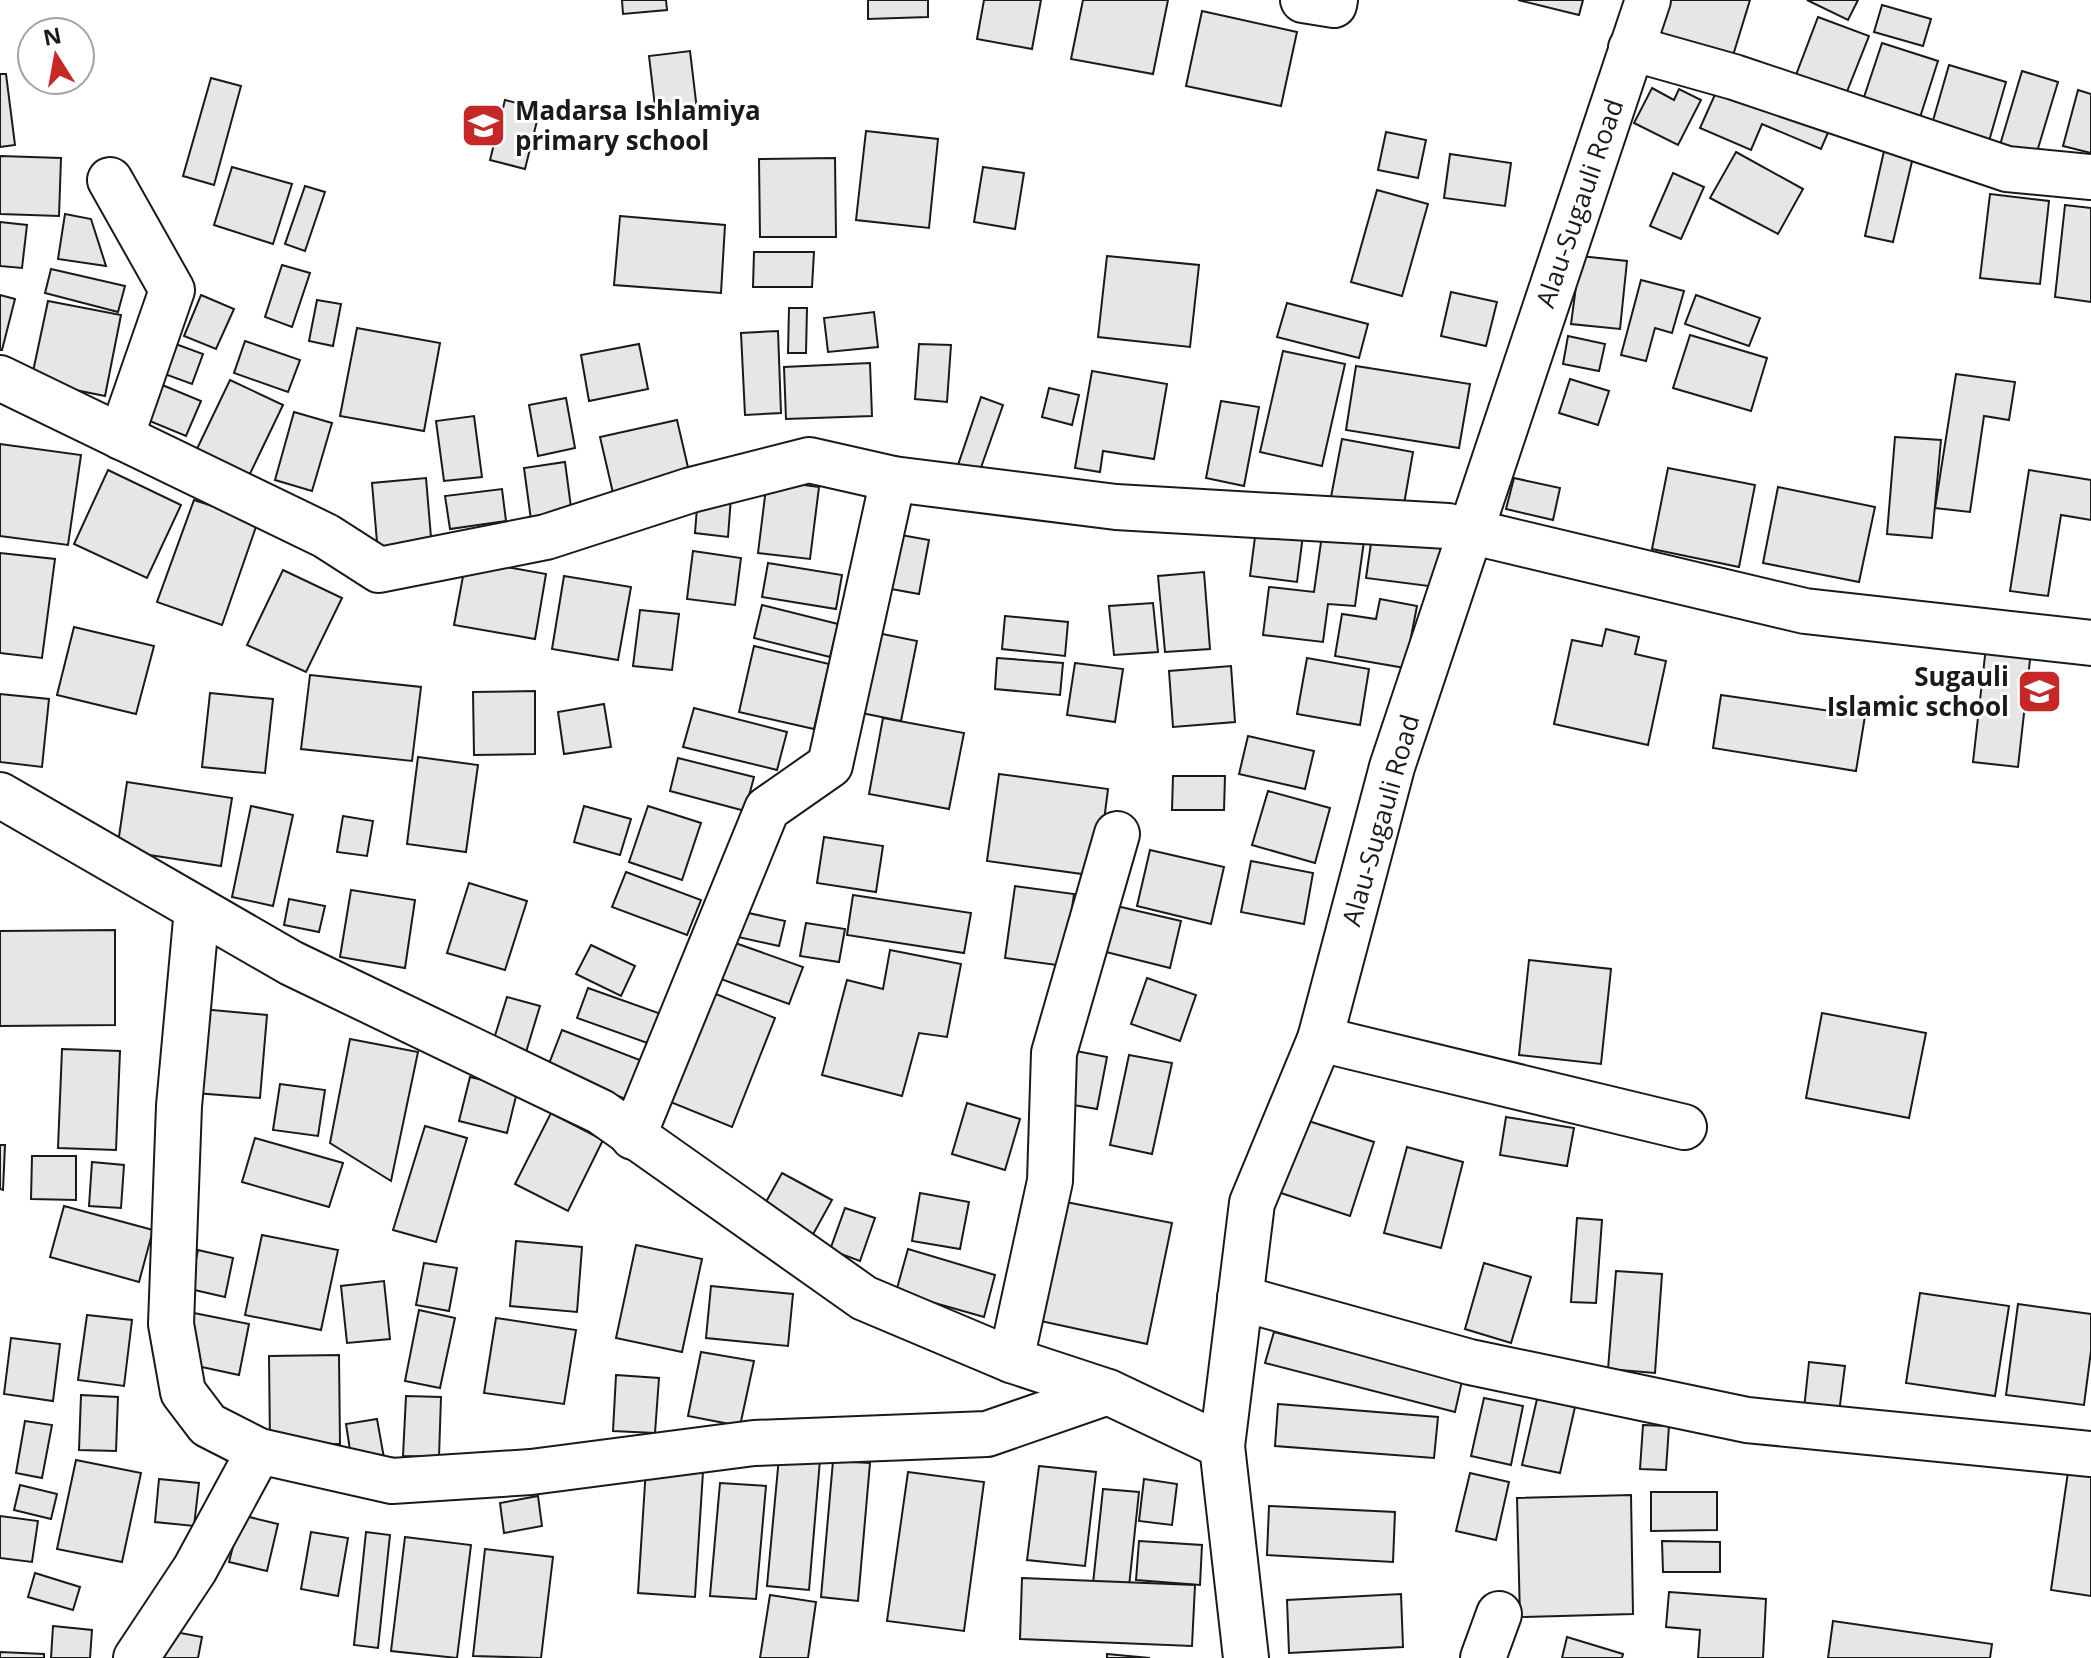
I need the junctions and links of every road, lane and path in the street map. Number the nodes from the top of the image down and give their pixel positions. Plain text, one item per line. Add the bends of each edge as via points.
1 (1303, 0) edge
2 (1335, 0) edge
3 (1648, 0) edge
4 (1631, 48) junction
5 (2091, 177) edge
6 (110, 180) dead end
7 (0, 378) edge
8 (121, 437) junction
9 (893, 479) junction
10 (1470, 530) junction
11 (2091, 643) edge
12 (0, 795) edge
13 (1117, 834) dead end
14 (197, 909) junction
15 (1320, 1039) junction
16 (1684, 1127) dead end
17 (633, 1137) junction
18 (1240, 1298) junction
19 (1011, 1360) junction
20 (1108, 1392) junction
21 (1222, 1446) junction
22 (259, 1451) junction
23 (2091, 1454) edge
24 (1499, 1614) dead end
25 (136, 1658) edge
26 (1246, 1658) edge
27 (1483, 1658) edge

1 - 2 street via 1334,5
3 - 4 street, Alau-Sugauli Road
4 - 5 street via 2007,169
4 - 10 street, Alau-Sugauli Road
6 - 8 street via 172,290
7 - 8 street
8 - 9 street via 326,536 379,570 546,537 691,490 809,460
9 - 10 street via 1116,507
9 - 17 street via 830,765 767,809
10 - 11 street via 1805,611
10 - 15 street, Alau-Sugauli Road via 1392,767
12 - 14 street
13 - 19 street via 1054,1053 1050,1181
14 - 17 street via 291,963 601,1112
14 - 22 street via 179,1106 171,1324 183,1392 208,1425
15 - 16 street
15 - 18 street, Alau-Sugauli Road via 1252,1203
17 - 19 street via 864,1298
18 - 21 street, Alau-Sugauli Road
18 - 23 street via 1470,1362 1747,1420
19 - 20 street
20 - 21 street
20 - 22 street via 987,1434 754,1443 531,1472 392,1481
21 - 26 street, Alau-Sugauli Road
22 - 25 street via 195,1569
24 - 27 street

